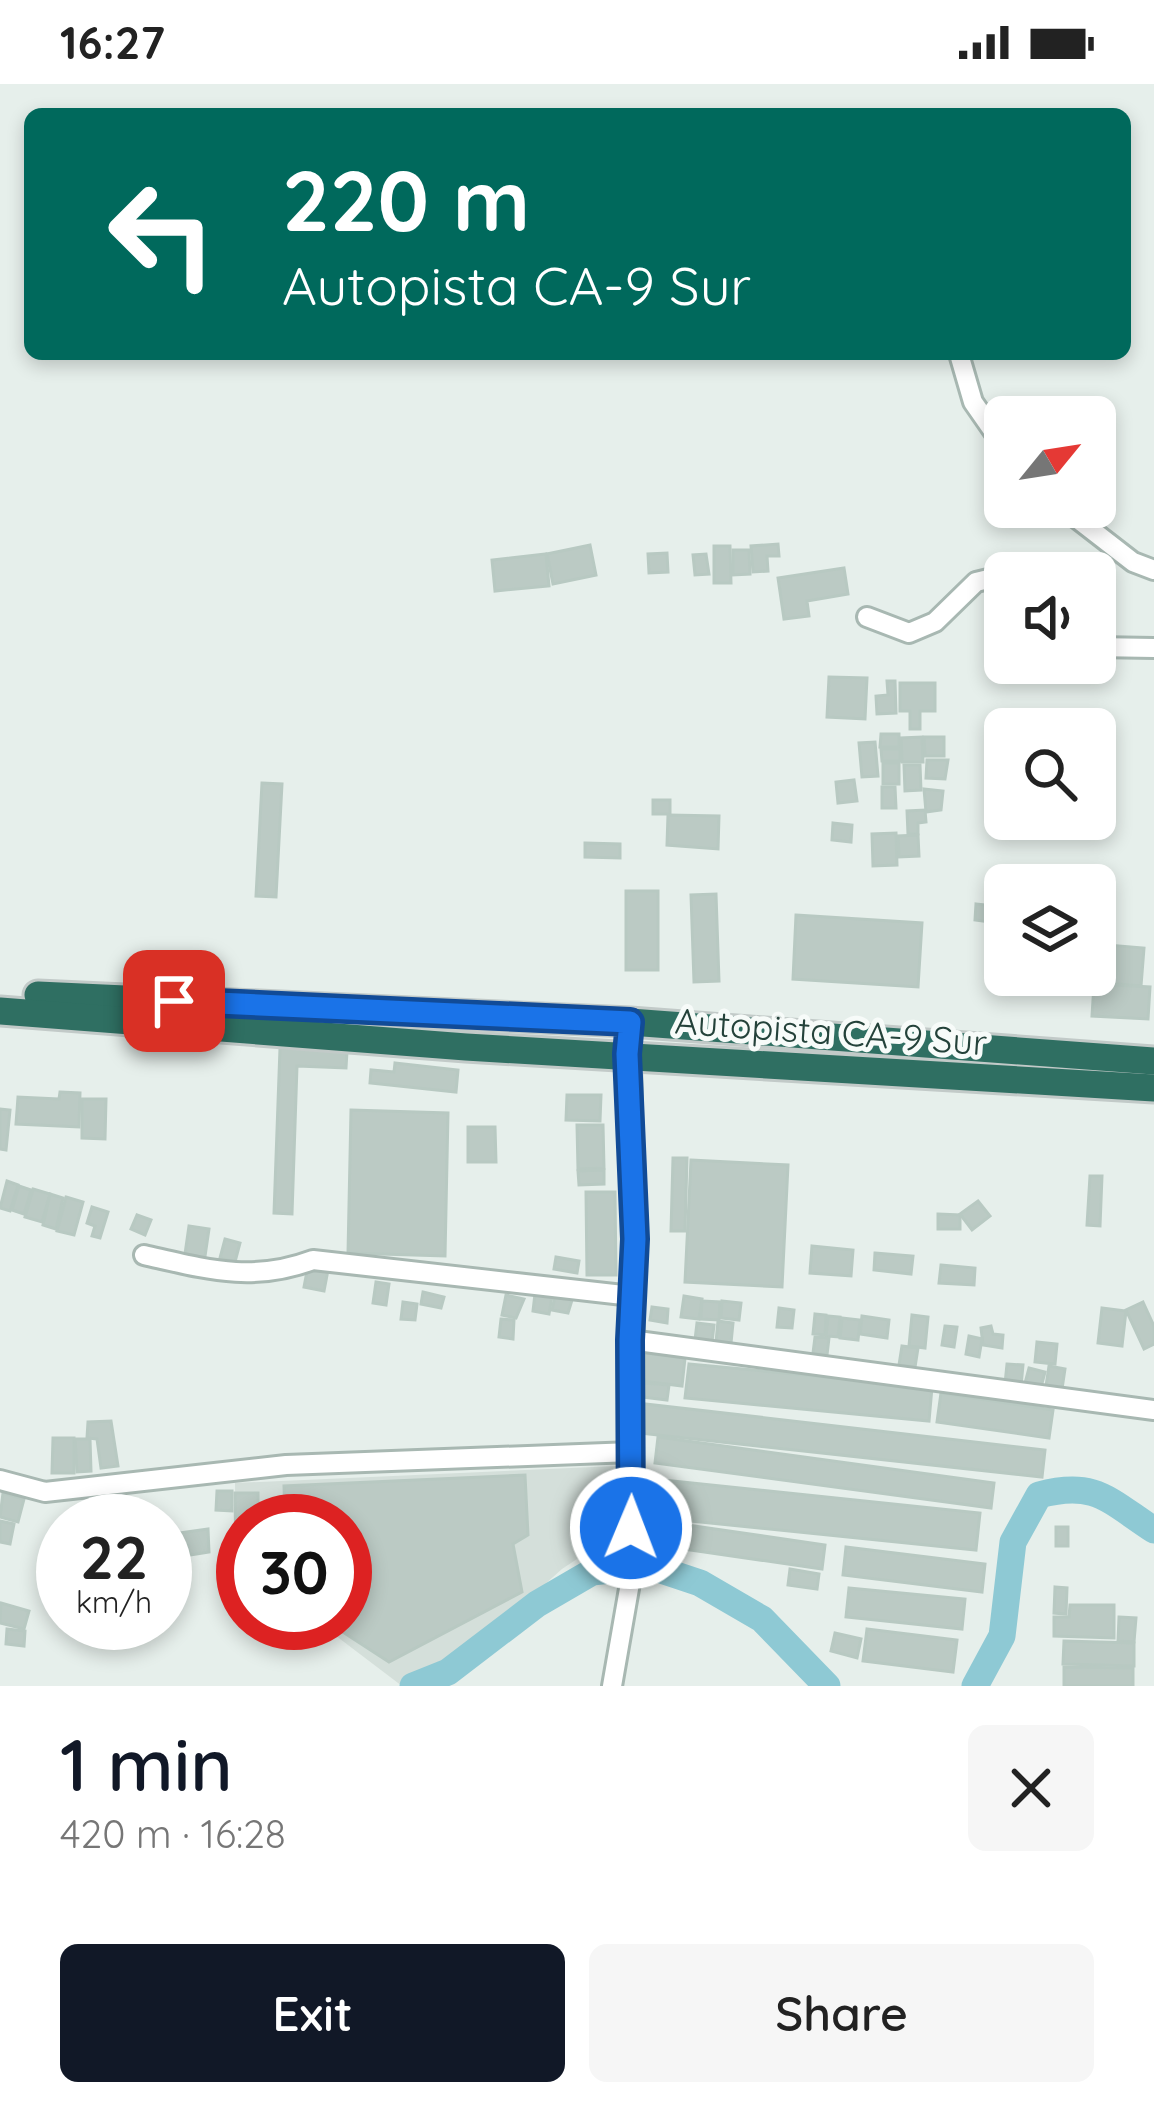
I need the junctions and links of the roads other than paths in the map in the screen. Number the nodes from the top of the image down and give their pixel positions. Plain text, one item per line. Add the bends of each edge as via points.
1 (961, 360) edge
2 (984, 418) edge
3 (1089, 528) edge
4 (1154, 570) edge
5 (984, 580) edge
6 (867, 617) dead end
7 (1116, 647) edge
8 (1154, 648) edge
9 (0, 994) edge
10 (0, 1012) edge
11 (630, 1022) junction
12 (627, 1054) junction
13 (1154, 1061) edge
14 (1154, 1088) edge
15 (144, 1255) dead end
16 (632, 1296) junction
17 (630, 1340) junction
18 (1154, 1410) edge
19 (632, 1452) junction
20 (0, 1480) edge
21 (612, 1686) edge

1 - 2 street
3 - 4 street
5 - 6 street via 935,622 909,633
7 - 8 street
9 - 11 highway, Autopista CA-9 Sur
10 - 12 highway, Autopista CA-9 Sur
11 - 12 street
11 - 13 highway, Autopista CA-9 Sur
12 - 14 highway, Autopista CA-9 Sur
12 - 16 street
15 - 16 street via 218,1271 279,1273 313,1260
16 - 17 street
17 - 18 street
17 - 19 street
19 - 20 street via 286,1465 45,1492
19 - 21 street via 629,1583

